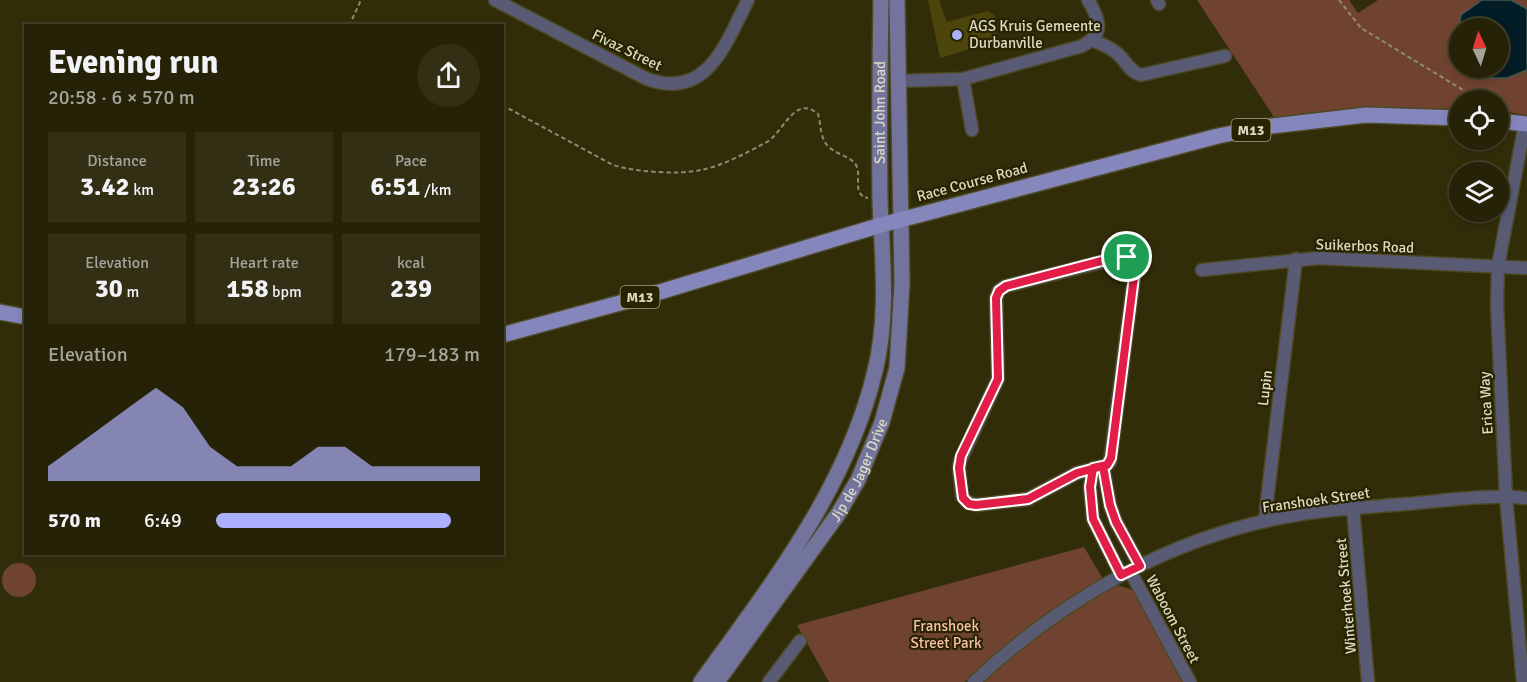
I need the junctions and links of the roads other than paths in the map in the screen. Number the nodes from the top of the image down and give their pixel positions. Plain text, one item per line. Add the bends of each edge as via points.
1 (495, 0) edge
2 (748, 0) edge
3 (881, 0) edge
4 (897, 0) edge
5 (1088, 0) edge
6 (1092, 40) junction
7 (1225, 56) dead end
8 (963, 79) junction
9 (897, 81) junction
10 (1449, 118) edge
11 (1509, 122) edge
12 (1526, 124) edge
13 (972, 130) dead end
14 (900, 220) junction
15 (881, 225) junction
16 (1296, 259) junction
17 (1498, 266) junction
18 (1527, 268) edge
19 (1203, 270) dead end
20 (0, 312) edge
21 (24, 317) edge
22 (504, 334) edge
23 (1098, 467) junction
24 (1506, 497) junction
25 (1527, 498) edge
26 (1353, 508) junction
27 (1266, 521) junction
28 (1130, 571) junction
29 (800, 641) dead end
30 (1524, 660) edge
31 (701, 682) edge
32 (717, 682) edge
33 (769, 682) edge
34 (974, 682) edge
35 (1190, 682) edge
36 (1368, 682) edge
37 (1523, 682) edge

1 - 2 street, Fivaz Street via 647,79 672,84 696,78 709,68
3 - 15 main road, Saint John Road
4 - 9 main road, Saint John Road
5 - 6 street via 1099,23
6 - 7 street via 1110,48 1141,75
6 - 8 street
8 - 9 street
8 - 13 street
9 - 14 main road, Saint John Road
10 - 14 main road, Race Course Road / M13 via 1366,116 1263,127
11 - 12 main road
12 - 17 street, Erica Way
14 - 15 main road, Race Course Road / M13
14 - 32 main road, Jip de Jager Drive via 902,312 897,368 882,422 858,480 838,514
15 - 22 main road, Race Course Road / M13
15 - 31 main road, Jip de Jager Drive via 880,343 865,408 848,452 819,510
16 - 17 street, Suikerbos Road
16 - 19 street, Suikerbos Road
16 - 27 street, Lupin
17 - 18 street, Suikerbos Road
17 - 24 street, Erica Way
20 - 21 main road
23 - 23 street via 1107,465 1111,458 1135,269 1131,258 1121,256 999,291 998,379 959,468 963,498 976,505 1028,499 1077,473
23 - 28 street
23 - 28 street via 1090,487 1093,519
24 - 25 street, Franshoek Street
24 - 26 street, Franshoek Street
24 - 30 street, Erica Way
26 - 27 street, Franshoek Street
26 - 36 street, Winterhoek Street
27 - 28 street, Franshoek Street via 1195,542
28 - 34 street, Franshoek Street via 1040,625
28 - 35 street, Waboom Street
29 - 33 street
30 - 37 street, Erica Way

